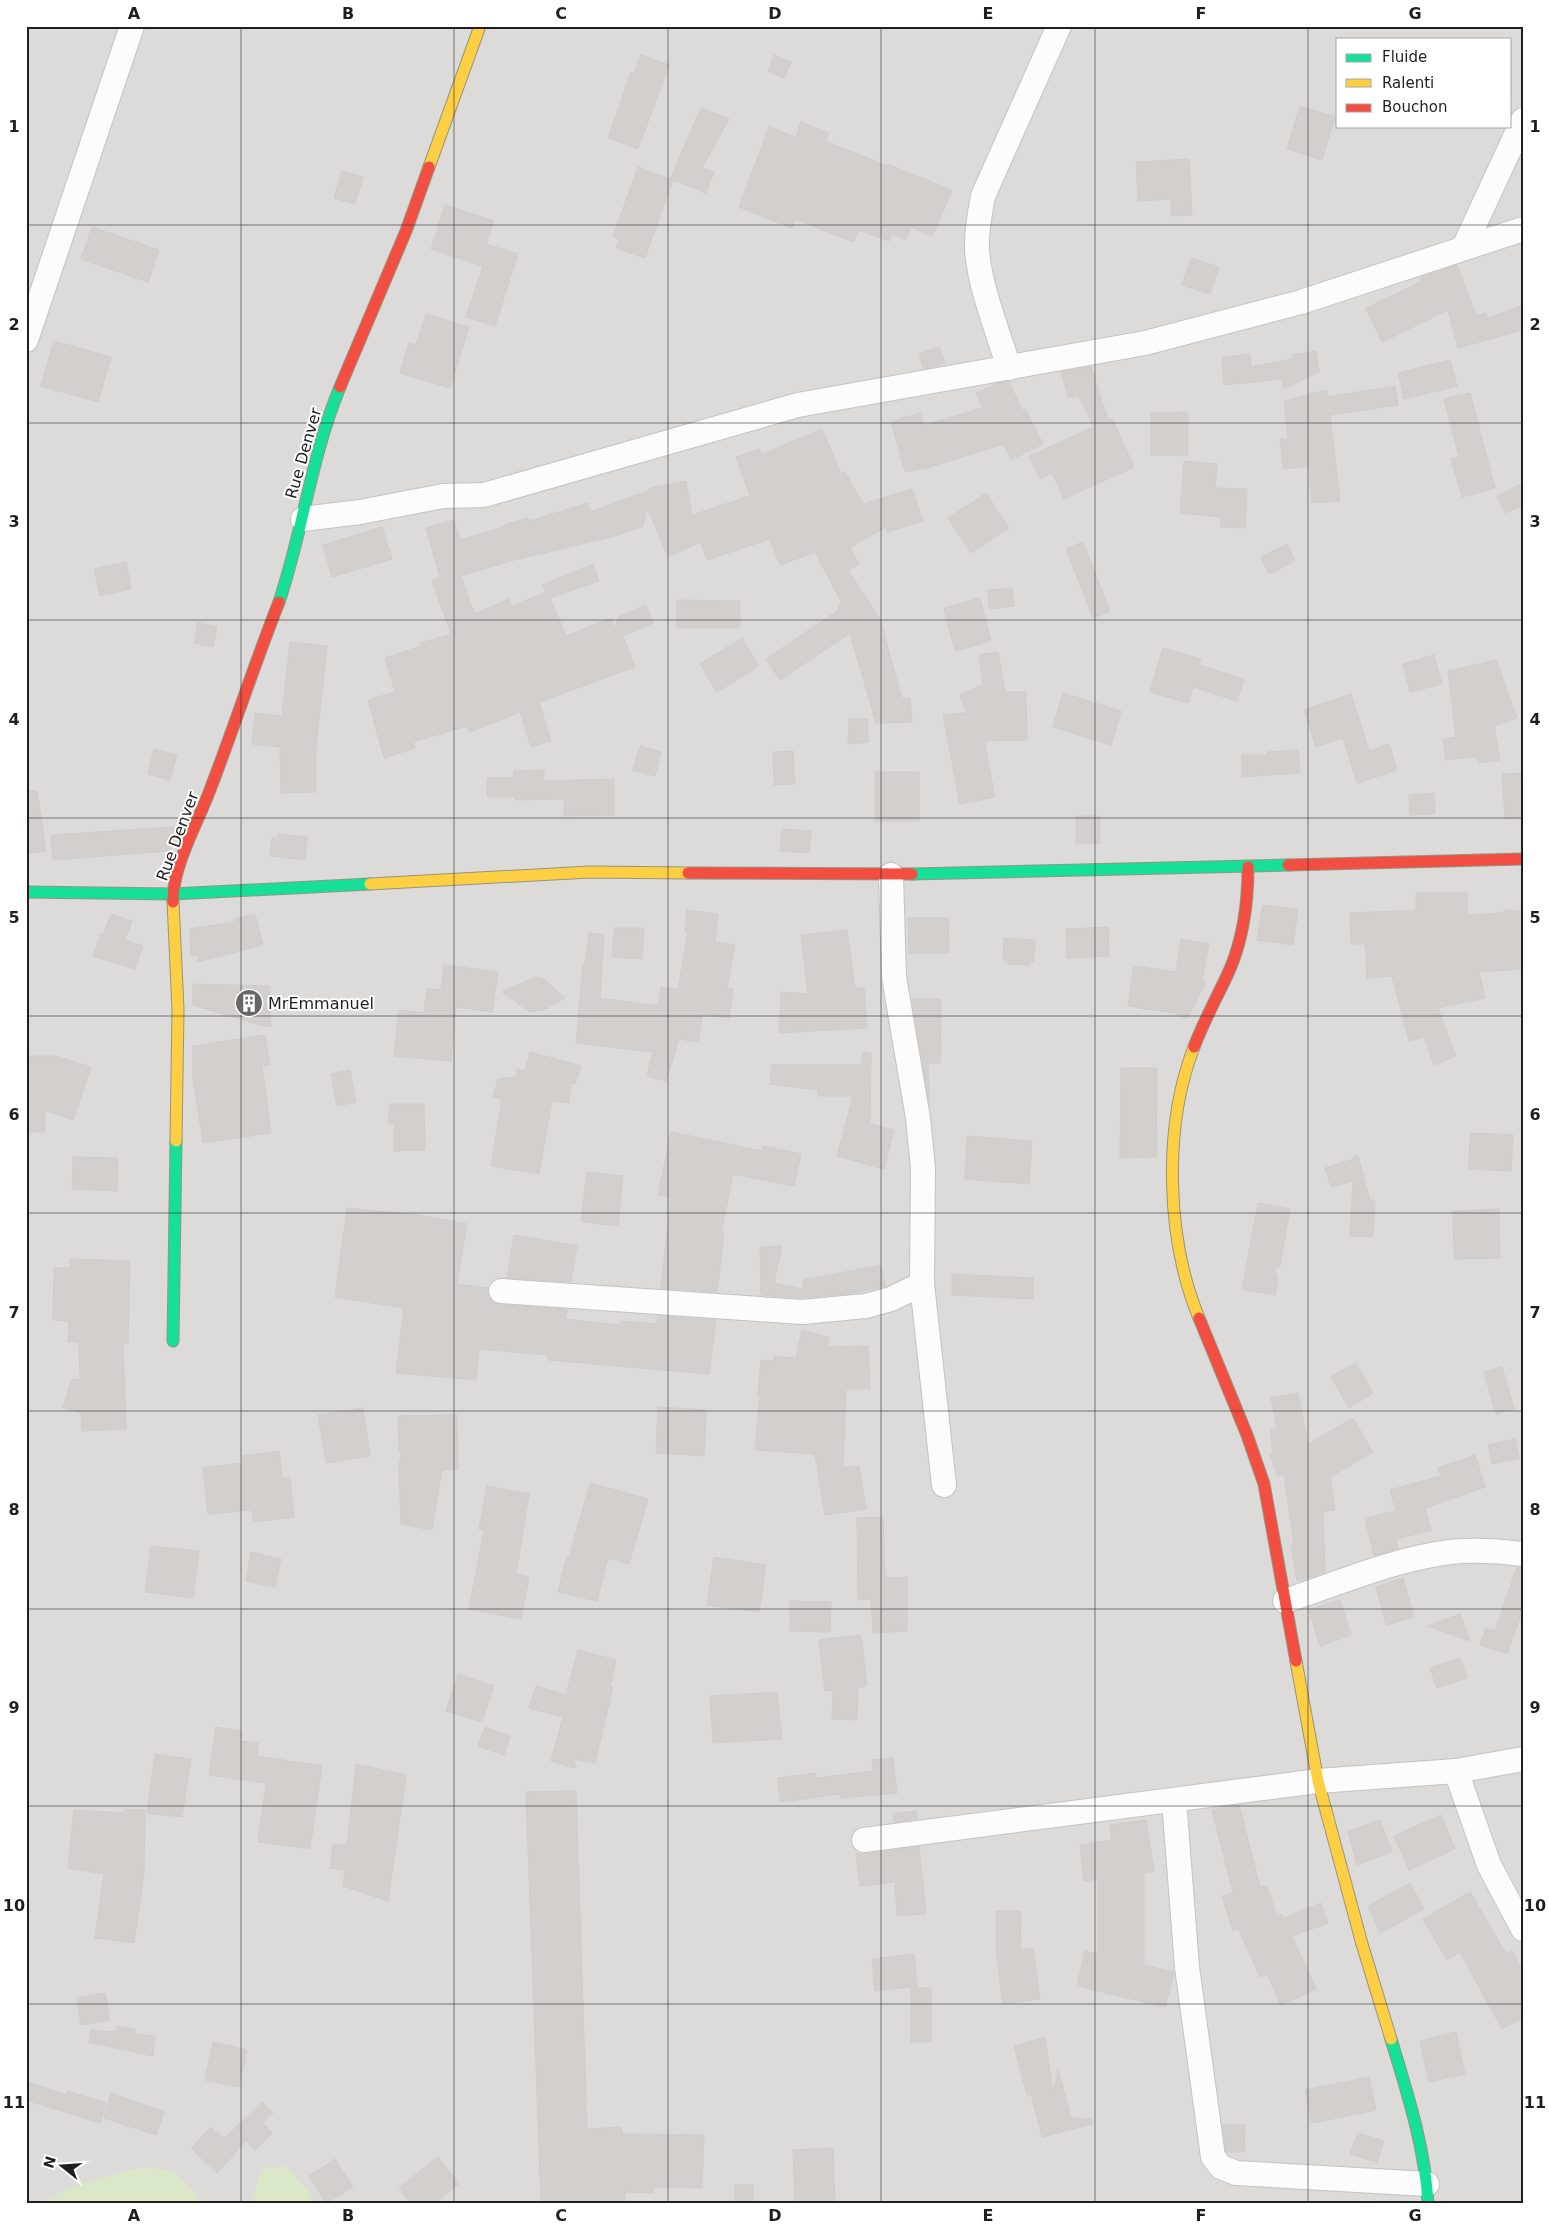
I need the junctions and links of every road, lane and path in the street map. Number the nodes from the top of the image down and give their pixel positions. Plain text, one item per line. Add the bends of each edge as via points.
1 (132, 26) edge
2 (480, 26) edge
3 (1059, 26) edge
4 (1523, 120) edge
5 (1523, 228) edge
6 (1464, 247) junction
7 (26, 340) edge
8 (1009, 368) junction
9 (303, 520) junction
10 (1523, 859) edge
11 (1248, 867) junction
12 (891, 876) junction
13 (26, 892) edge
14 (173, 894) junction
15 (922, 1284) junction
16 (501, 1291) dead end
17 (173, 1341) dead end
18 (944, 1486) dead end
19 (1523, 1554) edge
20 (1285, 1601) junction
21 (1523, 1759) edge
22 (1456, 1771) junction
23 (1318, 1781) junction
24 (1174, 1800) junction
25 (864, 1840) dead end
26 (1523, 1929) edge
27 (1427, 2193) edge

1 - 7 street
2 - 9 street, Rue Denver via 406,231 335,400 311,474
3 - 8 street via 983,196 978,220 977,249 981,275
4 - 6 street
5 - 6 street
6 - 8 street via 1301,302 1145,343
8 - 9 street via 780,409 484,495 443,496
9 - 14 street, Rue Denver via 280,600 210,793 179,868
10 - 11 street
11 - 12 street
11 - 20 street via 1248,900 1242,934 1230,969 1203,1022 1187,1064 1176,1108 1171,1167 1186,1279 1264,1484
12 - 14 street via 590,872
12 - 15 street via 894,977 918,1118 923,1168
13 - 14 street
14 - 17 street, Rue Denver via 178,1010
15 - 16 street via 866,1306 802,1312
15 - 18 street
19 - 20 street via 1492,1550 1450,1552 1394,1565
20 - 23 street
21 - 22 street
22 - 23 street
22 - 26 street via 1489,1866
23 - 24 street
23 - 27 street via 1362,1944 1411,2106
24 - 25 street
24 - 27 street via 1187,1966 1213,2157 1221,2167 1236,2173

